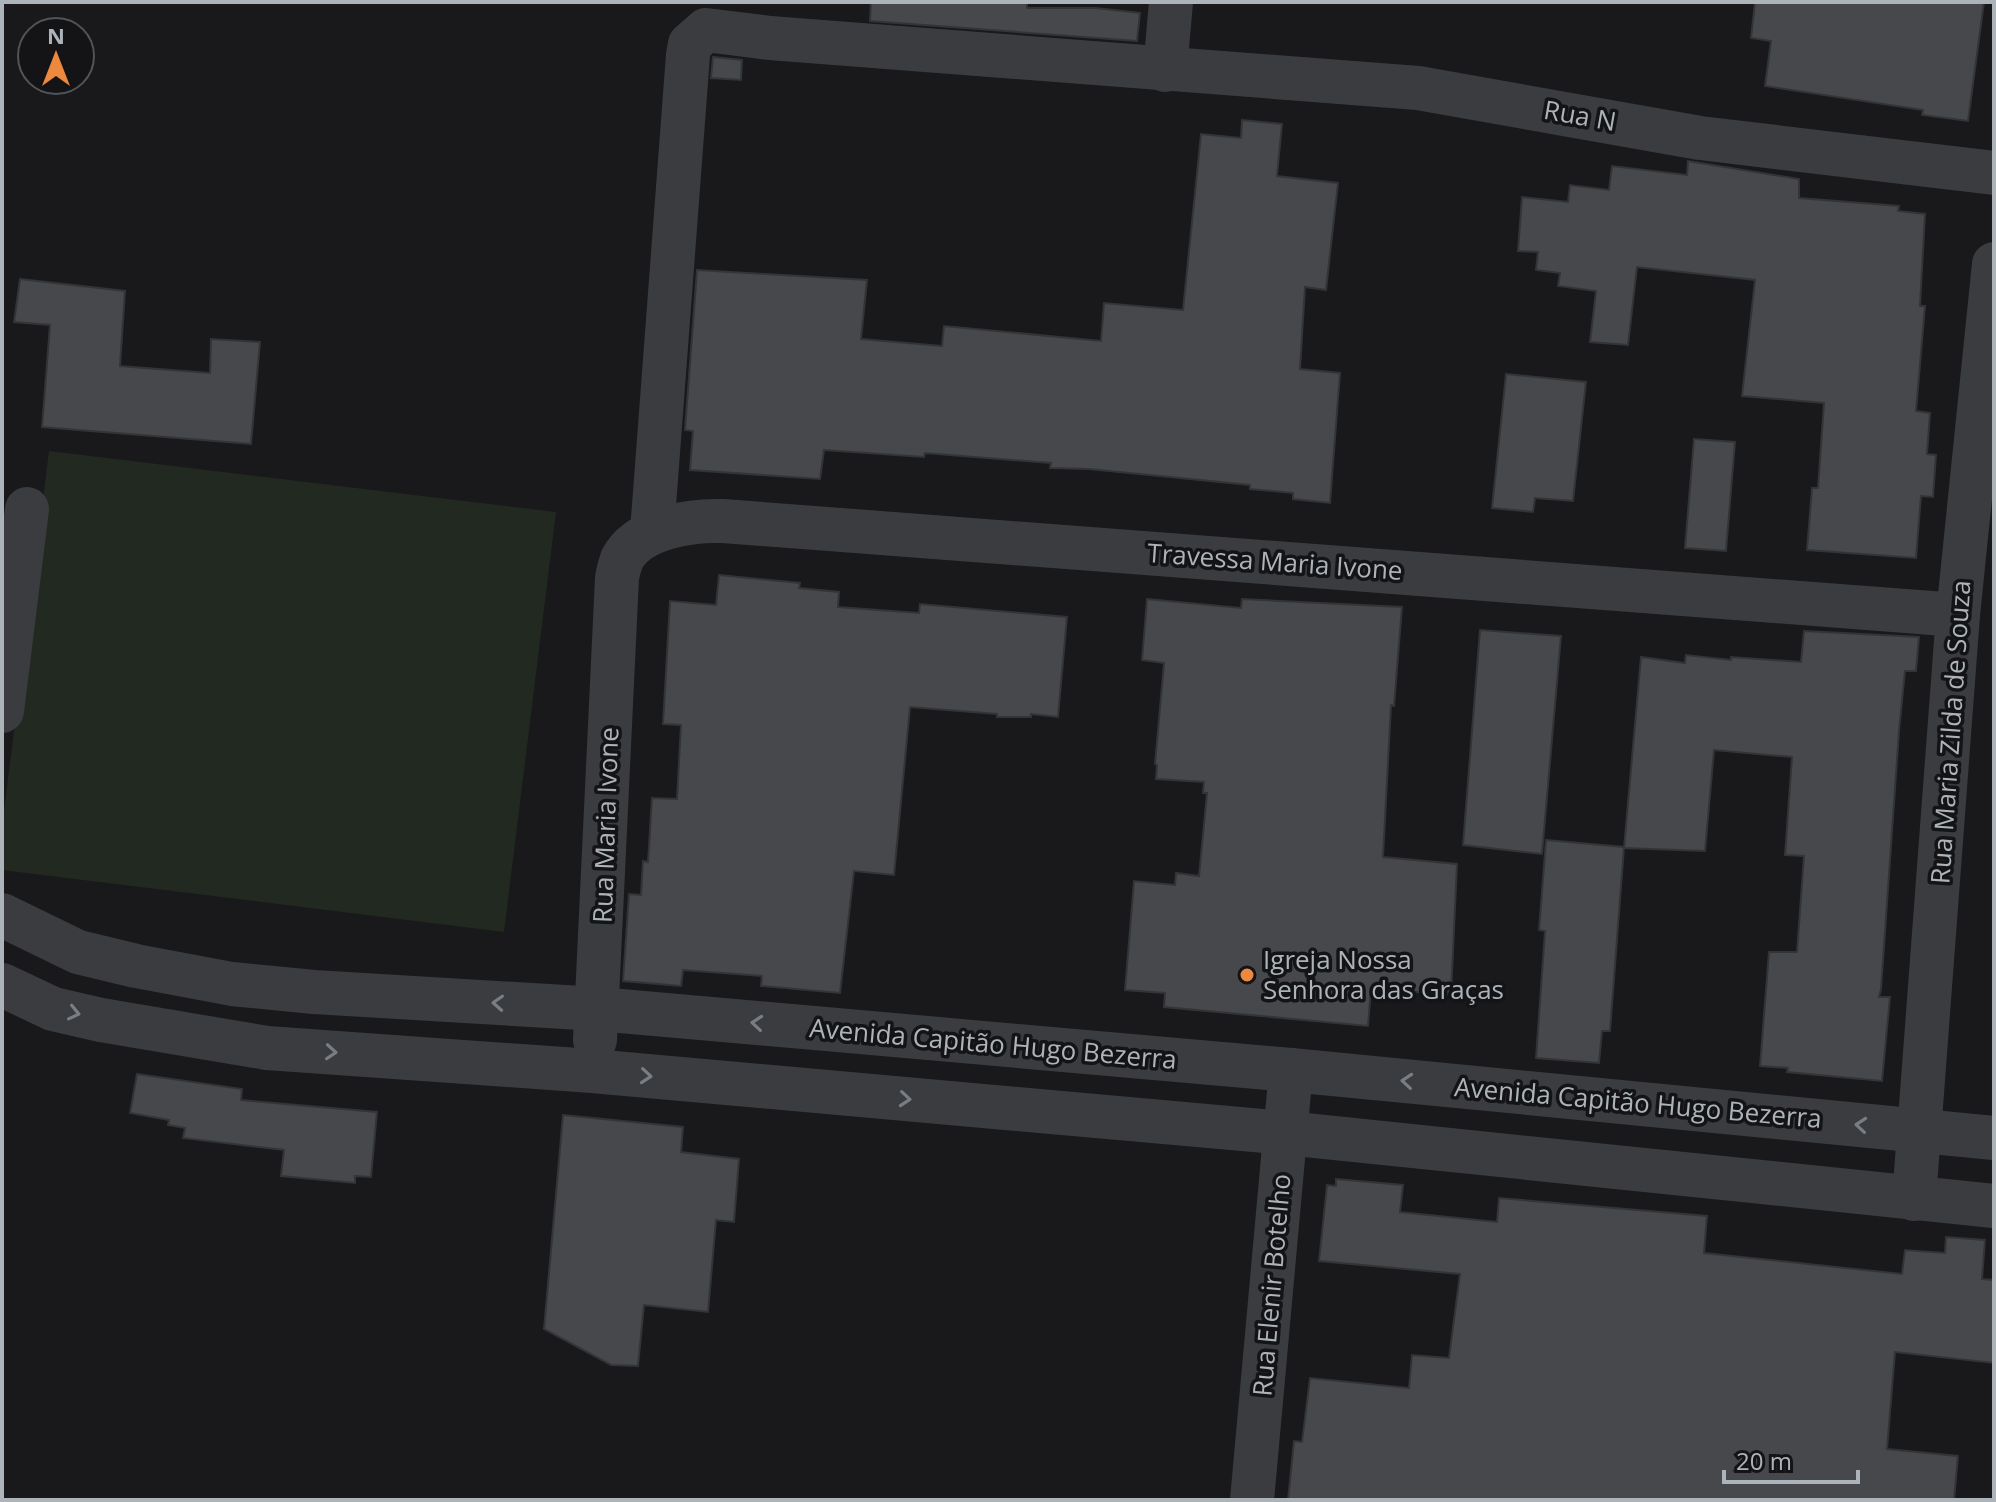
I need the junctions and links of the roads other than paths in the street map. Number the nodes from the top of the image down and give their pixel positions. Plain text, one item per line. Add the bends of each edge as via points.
1 (1171, 2) edge
2 (1165, 70) junction
3 (1994, 173) edge
4 (1994, 264) edge
5 (1984, 473) edge
6 (27, 509) dead end
7 (652, 532) junction
8 (617, 578) joint
9 (1958, 615) junction
10 (2, 711) edge
11 (2, 915) edge
12 (2, 985) edge
13 (598, 1009) junction
14 (1291, 1070) junction
15 (592, 1071) junction
16 (1921, 1131) junction
17 (1286, 1133) junction
18 (1994, 1138) edge
19 (1914, 1199) junction
20 (1994, 1206) edge
21 (1252, 1500) edge

1 - 2 street
2 - 3 street, Rua N via 1418,88 1700,138
2 - 7 street, Rua N via 720,30 698,36 688,55
4 - 5 street, Rua Maria Zilda de Souza
5 - 9 street, Rua Maria Zilda de Souza
6 - 10 street
7 - 8 street, Travessa Maria Ivone via 623,558
7 - 9 street, Travessa Maria Ivone via 695,520 723,521
8 - 13 street, Rua Maria Ivone
9 - 16 street, Rua Maria Zilda de Souza
13 -> 11 street, Avenida Capitão Hugo Bezerra via 232,984 78,952
12 -> 15 street via 53,1009 267,1048
14 -> 13 street, Avenida Capitão Hugo Bezerra
13 - 15 street, Rua Maria Ivone
16 -> 14 street, Avenida Capitão Hugo Bezerra
14 - 17 street, Rua Elenir Botelho
15 -> 17 street
16 - 18 street, Avenida Capitão Hugo Bezerra
16 - 19 street, Rua Maria Zilda de Souza
17 - 19 street
17 - 21 street, Rua Elenir Botelho
19 - 20 street

